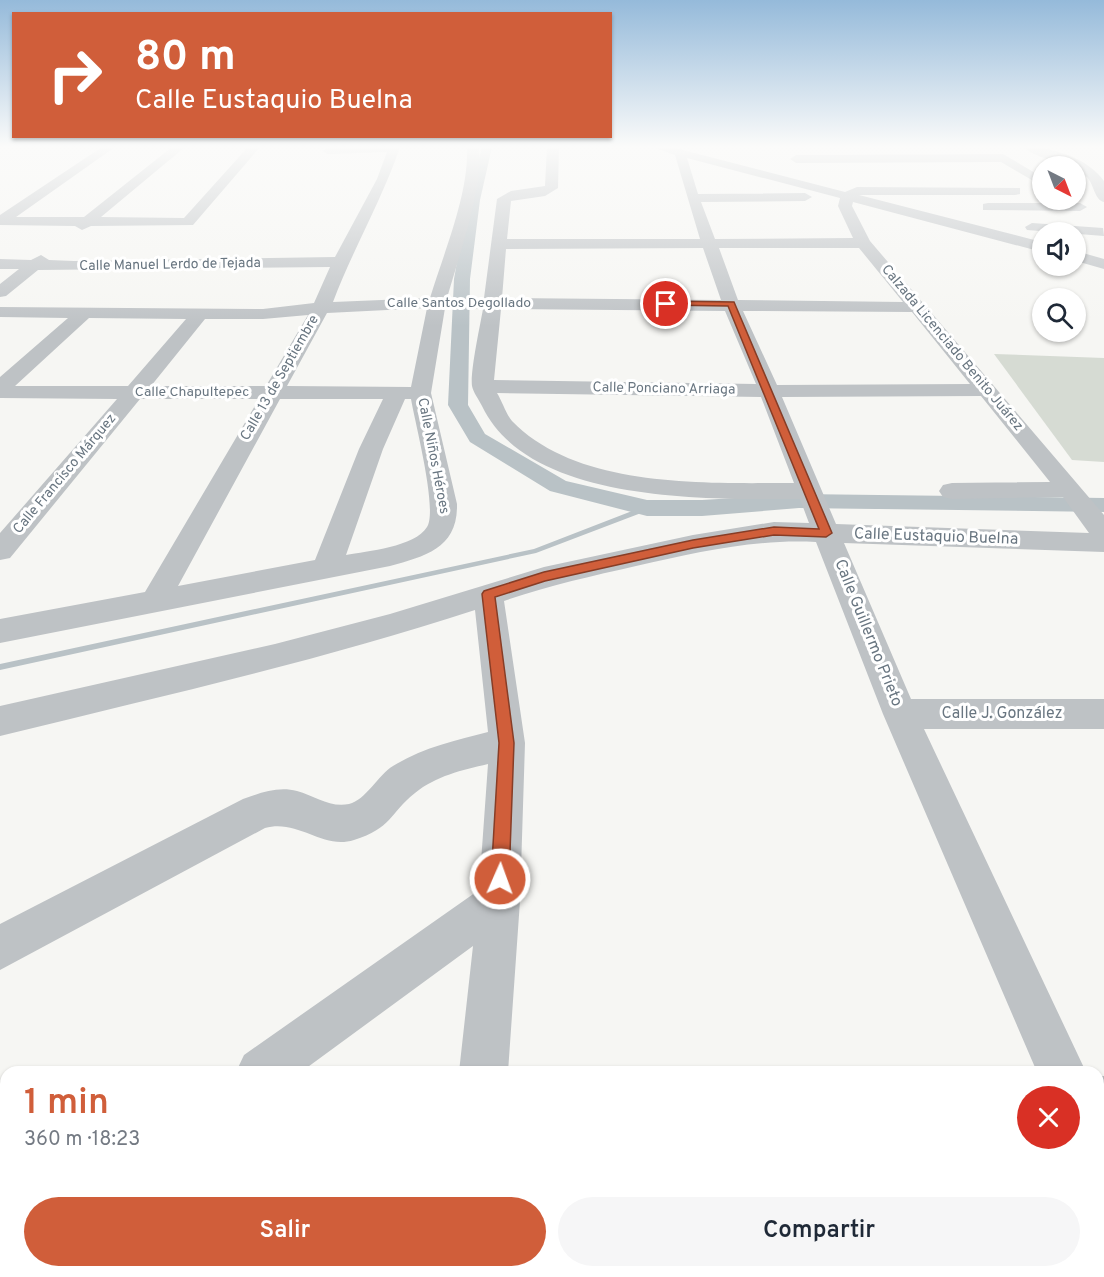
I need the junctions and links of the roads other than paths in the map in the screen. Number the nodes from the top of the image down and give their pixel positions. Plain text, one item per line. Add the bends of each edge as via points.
1 (21, 207) edge
2 (106, 207) edge
3 (202, 207) edge
4 (370, 207) edge
5 (464, 207) edge
6 (503, 207) edge
7 (697, 207) edge
8 (845, 207) edge
9 (885, 207) edge
10 (899, 207) joint
11 (946, 207) dead end
12 (970, 207) dead end
13 (1006, 207) junction
14 (1032, 207) edge
15 (1083, 210) edge
16 (0, 221) edge
17 (88, 221) junction
18 (1032, 226) edge
19 (978, 230) junction
20 (1032, 230) edge
21 (1086, 233) edge
22 (1103, 234) edge
23 (70, 236) dead end
24 (711, 242) junction
25 (863, 243) junction
26 (497, 244) junction
27 (1032, 244) edge
28 (53, 250) dead end
29 (1032, 252) edge
30 (1086, 259) edge
31 (340, 262) junction
32 (0, 264) edge
33 (1104, 264) edge
34 (36, 265) junction
35 (1086, 267) edge
36 (1104, 272) edge
37 (0, 292) edge
38 (443, 303) junction
39 (488, 304) junction
40 (731, 304) junction
41 (918, 307) junction
42 (321, 308) junction
43 (0, 312) edge
44 (83, 314) junction
45 (200, 314) junction
46 (483, 386) junction
47 (0, 390) edge
48 (988, 390) junction
49 (770, 391) junction
50 (133, 392) junction
51 (271, 393) junction
52 (409, 393) junction
53 (952, 491) dead end
54 (1072, 492) junction
55 (817, 512) junction
56 (1104, 534) edge
57 (1104, 543) edge
58 (0, 551) edge
59 (327, 567) junction
60 (488, 594) junction
61 (154, 603) junction
62 (0, 631) edge
63 (900, 714) junction
64 (1104, 714) edge
65 (0, 722) edge
66 (507, 743) junction
67 (499, 901) junction
68 (0, 948) edge
69 (275, 1066) edge
70 (485, 1066) edge
71 (1059, 1066) edge

1 - 16 street
2 - 17 street
3 - 17 street via 188,222
4 - 31 street, Calle 13 de Septiembre
5 - 38 street, Calle Niños Héroes
6 - 26 street
7 - 24 street, Calle Guillermo Prieto
8 - 25 street, Calzada Licenciado Benito Juárez
9 - 29 street
10 - 11 street
10 - 19 street
12 - 13 street
13 - 14 street
13 - 18 street
15 - 22 street
16 - 17 street
17 - 23 street
19 - 20 street
19 - 27 street
21 - 22 street
24 - 25 street
24 - 26 street
24 - 40 street, Calle Guillermo Prieto
25 - 41 street, Calzada Licenciado Benito Juárez
26 - 39 street
28 - 34 street
30 - 33 street
31 - 34 street, Calle Manuel Lerdo de Tejada
31 - 42 street, Calle 13 de Septiembre
32 - 34 street, Calle Manuel Lerdo de Tejada
34 - 37 street
35 - 36 street
38 - 39 street, Calle Santos Degollado
38 - 42 street, Calle Santos Degollado
38 - 52 street, Calle Niños Héroes
39 - 40 street, Calle Santos Degollado
39 - 46 street
40 - 41 street, Calle Santos Degollado
40 - 49 street, Calle Guillermo Prieto
41 - 48 street, Calzada Licenciado Benito Juárez
42 - 45 street, Calle Santos Degollado via 283,314
42 - 51 street, Calle 13 de Septiembre
43 - 44 street, Calle Santos Degollado
44 - 45 street, Calle Santos Degollado
44 - 47 street
45 - 50 street, Calle Francisco Márquez
46 - 49 street, Calle Ponciano Arriaga
46 - 55 street via 488,404 507,430 554,460 617,481 716,491
47 - 50 street, Calle Chapultepec
48 - 49 street, Calle Ponciano Arriaga
48 - 54 street, Calzada Licenciado Benito Juárez
49 - 55 street, Calle Guillermo Prieto
50 - 51 street, Calle Chapultepec
50 - 58 street, Calle Francisco Márquez
51 - 52 street, Calle Chapultepec
51 - 61 street, Calle 13 de Septiembre
52 - 59 street, Calle Niños Héroes via 371,449
52 - 59 street, Calle Niños Héroes via 446,520 440,532 423,544 390,556
53 - 54 street
54 - 56 street, Calzada Licenciado Benito Juárez
55 - 57 street, Calle Eustaquio Buelna
55 - 60 street, Calle Eustaquio Buelna via 774,531 693,544 544,577
55 - 63 street, Calle Guillermo Prieto
59 - 61 street
60 - 65 street, Calle Eustaquio Buelna via 275,657
60 - 66 street
61 - 62 street
63 - 64 street, Calle J. González
63 - 71 street, Calle Guillermo Prieto
66 - 67 street
66 - 68 street via 419,768 390,790 380,806 365,817 345,823 285,805 256,812
67 - 69 street
67 - 70 street

